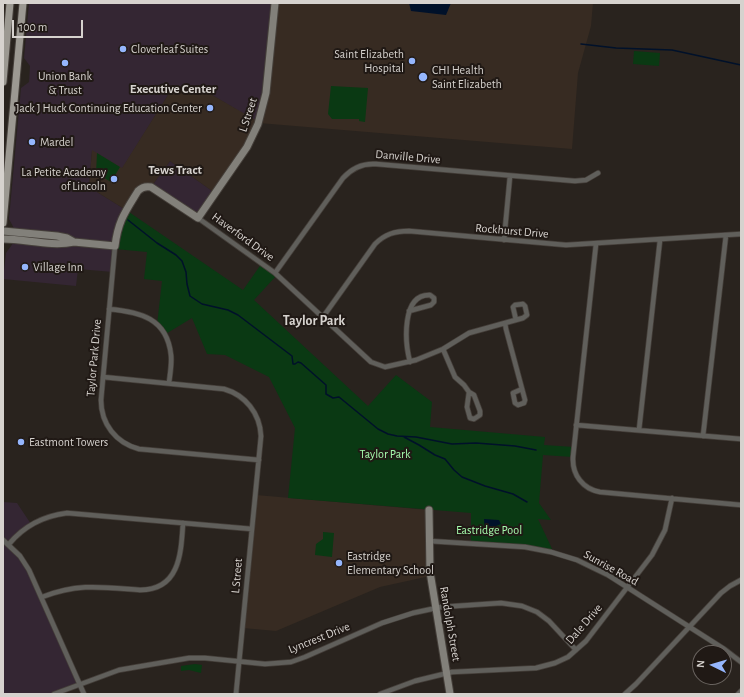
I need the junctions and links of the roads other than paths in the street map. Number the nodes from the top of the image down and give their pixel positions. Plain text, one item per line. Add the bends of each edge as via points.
1 (10, 3) edge
2 (23, 3) edge
3 (274, 3) edge
4 (3, 82) edge
5 (598, 173) dead end
6 (510, 176) junction
7 (144, 187) joint
8 (198, 218) junction
9 (3, 223) edge
10 (3, 231) edge
11 (741, 234) edge
12 (726, 236) junction
13 (3, 239) edge
14 (504, 240) junction
15 (660, 240) junction
16 (74, 242) junction
17 (596, 244) junction
18 (115, 246) junction
19 (275, 273) junction
20 (109, 309) junction
21 (409, 311) junction
22 (323, 317) junction
23 (516, 320) dead end
24 (505, 323) junction
25 (443, 349) junction
26 (410, 362) junction
27 (103, 377) junction
28 (169, 383) junction
29 (522, 389) dead end
30 (469, 392) junction
31 (576, 425) junction
32 (639, 430) junction
33 (703, 436) junction
34 (741, 439) edge
35 (259, 460) junction
36 (672, 498) junction
37 (741, 505) edge
38 (429, 510) dead end
39 (184, 523) junction
40 (252, 529) junction
41 (3, 540) edge
42 (429, 541) junction
43 (9, 544) junction
44 (741, 580) edge
45 (628, 587) junction
46 (42, 597) junction
47 (435, 608) junction
48 (690, 627) junction
49 (576, 650) junction
50 (239, 661) junction
51 (741, 662) edge
52 (447, 673) junction
53 (80, 684) junction
54 (741, 691) edge
55 (54, 694) edge
56 (84, 694) edge
57 (236, 694) edge
58 (380, 694) edge
59 (450, 694) edge
60 (625, 694) edge
61 (738, 694) edge

1 - 4 main road
2 - 9 main road
3 - 8 street, L Street via 266,93 259,122 247,146
5 - 6 street, Danville Drive via 586,180 568,181
6 - 14 street
6 - 19 street, Danville Drive via 376,164 358,166 343,178
7 - 8 street, Haverford Drive via 151,187
7 - 18 street, Taylor Park Drive via 138,191 119,222
8 - 19 street, Haverford Drive
10 - 16 street via 57,236
11 - 12 street, Rockhurst Drive
12 - 15 street, Rockhurst Drive
12 - 33 street
13 - 16 street via 66,244
14 - 17 street, Rockhurst Drive via 566,245
14 - 22 street, Rockhurst Drive via 409,231 390,234 375,244
15 - 17 street, Rockhurst Drive
15 - 32 street
16 - 18 street
17 - 31 street
18 - 20 street, Taylor Park Drive
19 - 22 street, Haverford Drive
20 - 27 street, Taylor Park Drive
20 - 28 street via 140,314 160,328 170,352
21 - 21 street via 419,298 428,294 434,298 431,305
21 - 26 street via 407,347
22 - 26 street, Haverford Drive via 370,362 385,368
23 - 24 street
24 - 25 street via 469,332
24 - 29 street
25 - 26 street
25 - 30 street via 455,377
27 - 28 street, L Street
27 - 35 street, Taylor Park Drive via 101,404 104,418 112,433 126,444 143,450
28 - 35 street, L Street via 224,389 244,399 259,422
30 - 30 street via 475,397 480,411 474,419 470,418 467,407
31 - 32 street
31 - 36 street via 574,470 587,487 597,492
32 - 33 street
33 - 34 street
35 - 40 street, L Street
36 - 37 street
36 - 45 street, Dale Drive via 667,524 659,543
38 - 42 street, Randolph Street
39 - 40 street
39 - 43 street via 78,513 62,514 31,524
39 - 46 street via 178,566 158,587 140,590 82,587 61,590
40 - 50 street, L Street
41 - 43 street
42 - 45 street, Sunrise Road via 509,546 551,552 590,565
42 - 47 street, Randolph Street
43 - 46 street via 23,560
44 - 48 street via 724,591
45 - 48 street, Sunrise Road
45 - 49 street, Dale Drive
46 - 53 street
47 - 49 street, Lyncrest Drive via 496,603 522,606 537,612 549,621
47 - 50 street, Lyncrest Drive via 382,623 291,662 270,664
47 - 52 street, Randolph Street
48 - 51 street, Sunrise Road
48 - 60 street
49 - 52 street, Dale Drive via 560,661 531,669
50 - 53 street, Lyncrest Drive via 189,658 128,668
50 - 57 street, L Street
52 - 58 street, Dale Drive
52 - 59 street, Randolph Street
53 - 55 street, Lyncrest Drive
53 - 56 street
54 - 61 street

